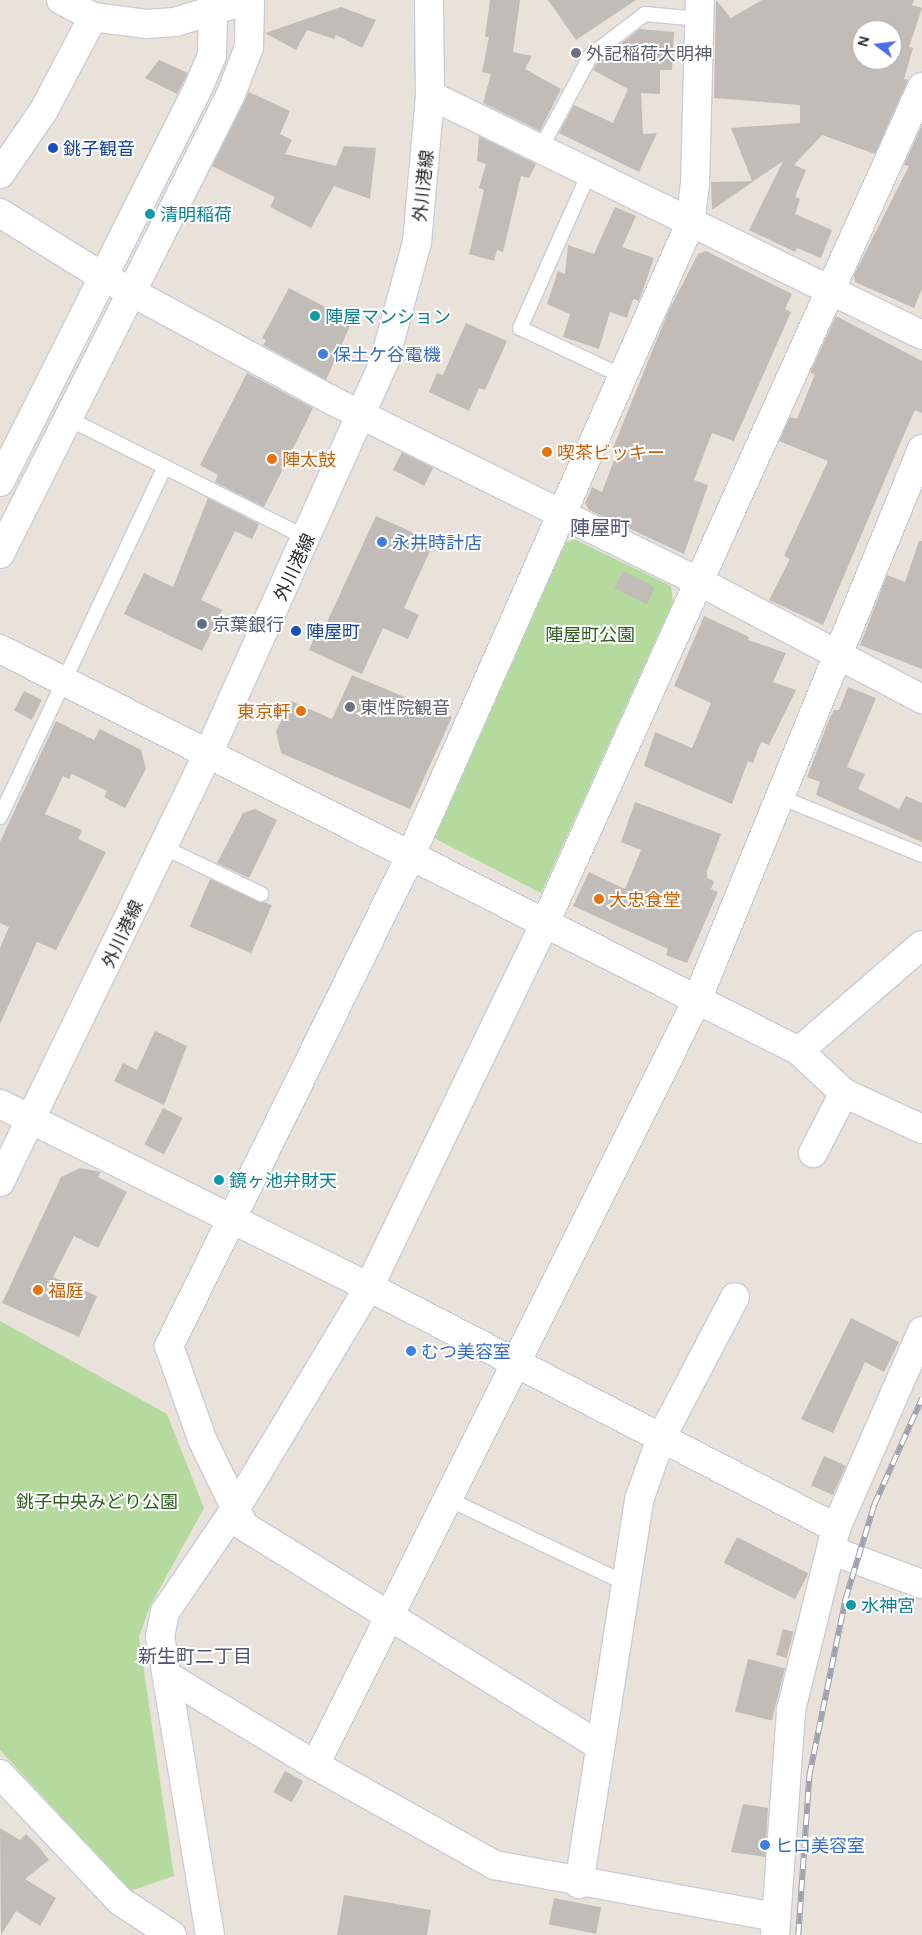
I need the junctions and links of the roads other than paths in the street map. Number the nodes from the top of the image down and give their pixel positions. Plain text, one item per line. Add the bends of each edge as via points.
1 (61, 0) edge
2 (249, 0) edge
3 (429, 0) edge
4 (699, 9) edge
5 (213, 12) junction
6 (93, 17) junction
7 (922, 87) edge
8 (430, 95) junction
9 (541, 148) junction
10 (590, 171) junction
11 (0, 174) edge
12 (0, 213) edge
13 (690, 224) junction
14 (100, 275) junction
15 (828, 291) junction
16 (131, 292) junction
17 (922, 335) edge
18 (622, 376) junction
19 (362, 415) junction
20 (67, 418) junction
21 (922, 449) edge
22 (165, 467) junction
23 (0, 482) edge
24 (560, 514) junction
25 (307, 538) junction
26 (0, 554) edge
27 (700, 582) junction
28 (0, 649) edge
29 (837, 657) junction
30 (66, 682) junction
31 (922, 699) edge
32 (208, 754) junction
33 (780, 798) junction
34 (0, 817) edge
35 (163, 847) junction
36 (922, 854) edge
37 (410, 857) junction
38 (261, 894) dead end
39 (545, 923) junction
40 (922, 946) edge
41 (697, 1000) junction
42 (799, 1051) junction
43 (844, 1092) junction
44 (0, 1104) edge
45 (32, 1121) junction
46 (922, 1129) edge
47 (813, 1153) dead end
48 (0, 1182) edge
49 (229, 1217) junction
50 (369, 1287) junction
51 (735, 1297) dead end
52 (922, 1331) edge
53 (516, 1363) junction
54 (661, 1438) junction
55 (446, 1498) junction
56 (236, 1508) junction
57 (834, 1540) junction
58 (625, 1583) junction
59 (922, 1584) edge
60 (389, 1618) junction
61 (169, 1677) junction
62 (600, 1746) junction
63 (315, 1766) junction
64 (0, 1774) edge
65 (578, 1884) junction
66 (776, 1926) edge
67 (172, 1935) edge
68 (210, 1935) edge

1 - 6 street
2 - 5 street
2 - 16 street via 249,47 242,69
3 - 8 street, 外川港線
4 - 9 lane via 645,14 591,55
4 - 13 street via 696,185
5 - 6 street via 146,24
5 - 14 street via 212,56
6 - 11 street via 44,110
7 - 15 street via 880,188
8 - 9 street
8 - 19 street, 外川港線 via 417,242 402,306
9 - 10 street
10 - 13 street
10 - 18 lane via 520,328
12 - 14 street
13 - 15 street
13 - 18 street
14 - 16 street
14 - 23 street
15 - 17 street
15 - 27 street
16 - 19 street
16 - 20 street
18 - 24 street
19 - 24 street
19 - 25 street, 外川港線
20 - 22 lane
20 - 26 street
21 - 29 street
22 - 25 lane
22 - 30 lane
24 - 27 street
24 - 37 street
25 - 32 street, 外川港線
27 - 29 street
27 - 39 street
28 - 30 street
29 - 31 street
29 - 33 street
30 - 32 street
30 - 34 lane
32 - 35 street, 外川港線
32 - 37 street
33 - 36 lane
33 - 41 street
35 - 38 lane
35 - 45 street, 外川港線
37 - 39 street
37 - 49 street
39 - 41 street
39 - 50 street
40 - 42 street
41 - 42 street
41 - 53 street
42 - 43 street
43 - 46 street
43 - 47 street
44 - 45 street
45 - 48 street, 外川港線
45 - 49 street
49 - 50 street
49 - 56 street via 169,1346 202,1439
50 - 53 street
50 - 56 street
51 - 54 street
52 - 57 street
53 - 54 street
53 - 55 street
54 - 57 street
54 - 58 street via 639,1500
55 - 58 lane
55 - 60 street
56 - 60 street via 244,1526
56 - 61 street via 165,1612 160,1636
57 - 59 street
57 - 66 street via 791,1710
58 - 62 street
60 - 62 street
60 - 63 street
61 - 63 street
61 - 68 street
62 - 65 street
63 - 65 street via 495,1865
64 - 67 street via 120,1901
65 - 66 street

